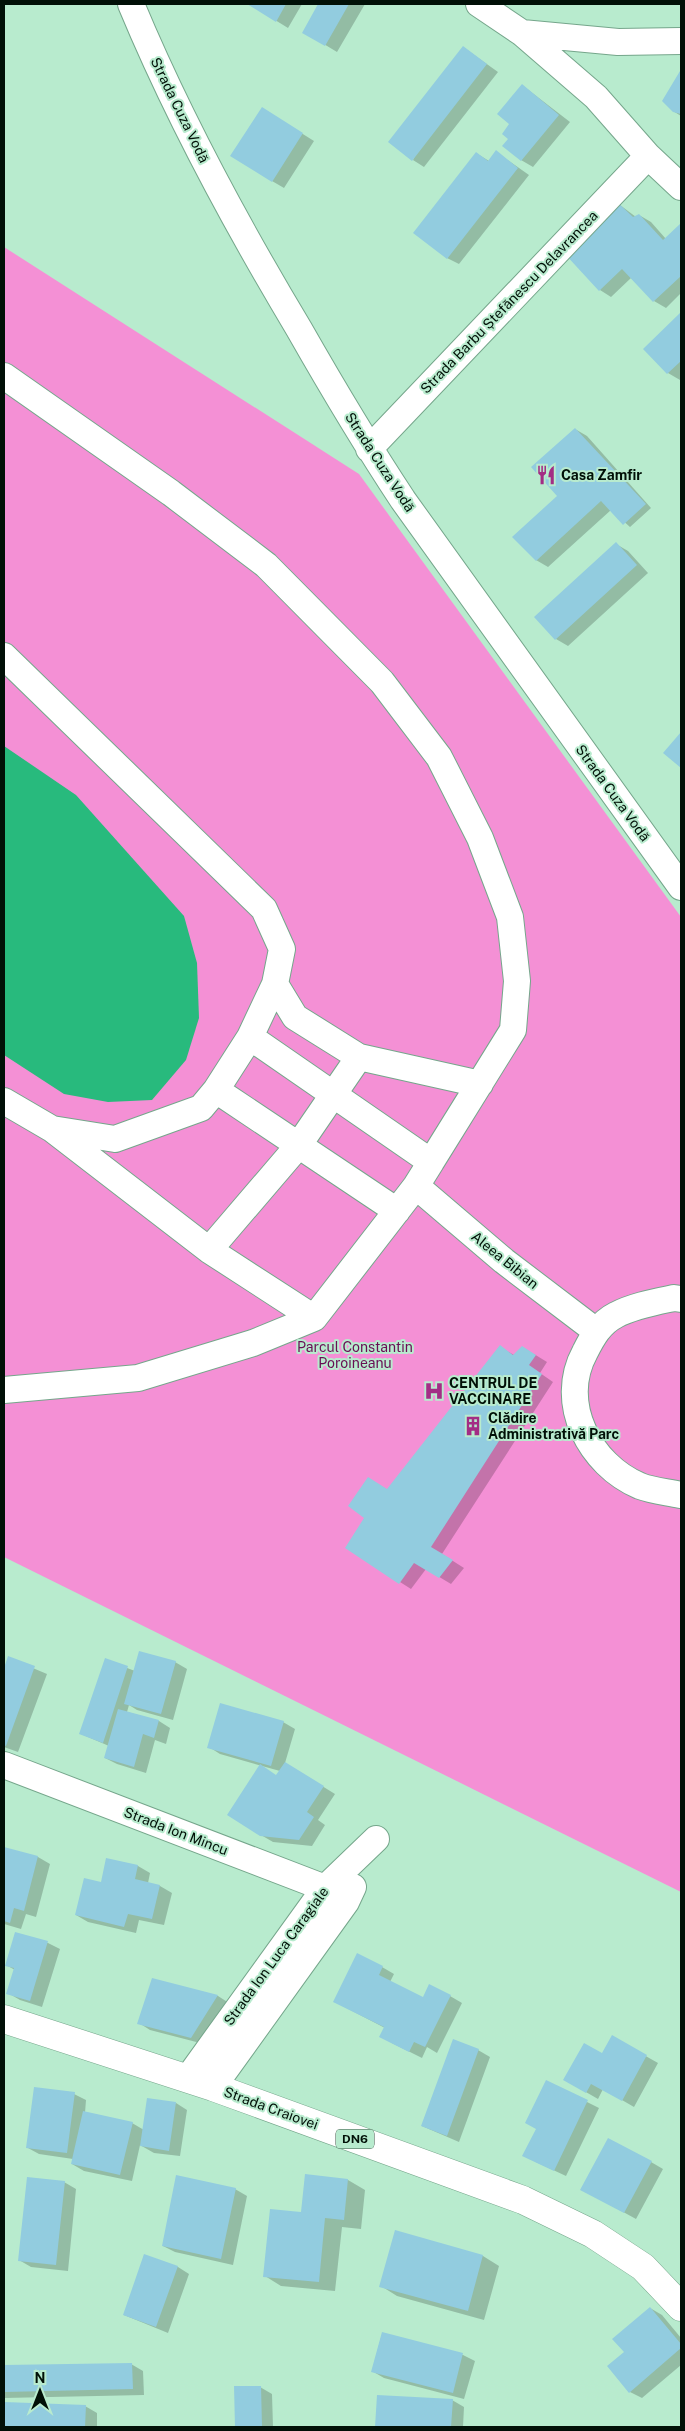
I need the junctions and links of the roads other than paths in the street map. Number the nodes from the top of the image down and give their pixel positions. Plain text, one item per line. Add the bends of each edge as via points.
1 (131, 4) edge
2 (479, 4) edge
3 (522, 33) junction
4 (681, 41) edge
5 (648, 156) junction
6 (681, 188) edge
7 (4, 376) edge
8 (369, 449) junction
9 (4, 656) edge
10 (681, 888) edge
11 (274, 984) junction
12 (250, 1037) junction
13 (359, 1057) junction
14 (480, 1084) junction
15 (216, 1090) junction
16 (334, 1096) junction
17 (4, 1101) edge
18 (52, 1130) junction
19 (298, 1146) junction
20 (431, 1162) junction
21 (416, 1186) junction
22 (396, 1211) junction
23 (209, 1250) junction
24 (681, 1299) edge
25 (314, 1318) junction
26 (596, 1331) junction
27 (4, 1390) edge
28 (681, 1495) edge
29 (4, 1765) edge
30 (325, 1888) junction
31 (346, 1902) junction
32 (4, 2019) edge
33 (200, 2082) junction
34 (681, 2307) edge

1 - 8 street, Strada Cuza Vodă via 235,222
2 - 3 street
3 - 4 street via 618,42
3 - 5 street via 596,97
5 - 6 street
5 - 8 street, Strada Barbu Ștefănescu Delavrancea
7 - 14 street via 171,493 266,565 382,682 439,757 480,838 510,917 516,981 513,1030
8 - 10 street, Strada Cuza Vodă
9 - 11 street via 264,909 282,948
11 - 12 street
11 - 13 street via 295,1016
12 - 15 street
12 - 16 street
13 - 14 street
13 - 16 street
14 - 20 street
15 - 18 street via 201,1108 115,1139
15 - 19 street
16 - 19 street
16 - 20 street
17 - 18 street
18 - 23 street
19 - 22 street
19 - 23 street
20 - 21 street
21 - 22 street
21 - 26 street, Aleea Bibian via 504,1261
22 - 25 street
23 - 25 street
24 - 26 street via 674,1298 615,1315
25 - 27 street via 253,1343 138,1378
26 - 28 street via 580,1361 574,1393 578,1423 599,1457 618,1472 640,1486
29 - 30 street, Strada Ion Mincu
30 - 31 street, Strada Ion Mincu
30 - 31 street, Strada Ion Luca Caragiale via 376,1839
30 - 33 street, Strada Ion Luca Caragiale
31 - 33 street, Strada Ion Luca Caragiale
32 - 33 main road, Strada Craiovei / DN6
33 - 34 main road, Strada Craiovei / DN6 via 523,2200 592,2234 643,2267

